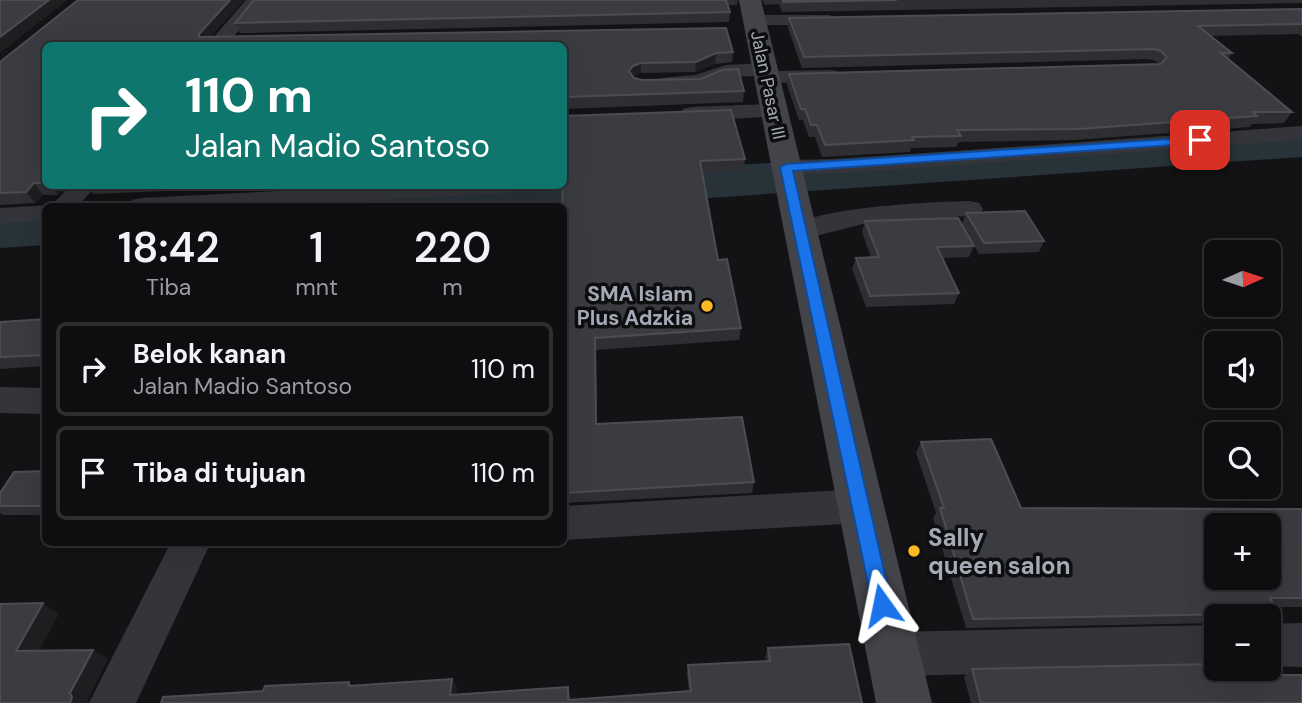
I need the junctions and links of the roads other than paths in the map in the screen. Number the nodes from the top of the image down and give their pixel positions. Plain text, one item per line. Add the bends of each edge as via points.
1 (254, 0) edge
2 (750, 20) edge
3 (850, 20) edge
4 (246, 41) edge
5 (219, 42) edge
6 (236, 42) edge
7 (766, 73) junction
8 (848, 75) edge
9 (642, 82) edge
10 (774, 111) junction
11 (669, 115) edge
12 (1302, 133) edge
13 (80, 189) edge
14 (454, 189) edge
15 (792, 195) junction
16 (67, 203) edge
17 (196, 203) edge
18 (970, 209) dead end
19 (42, 212) edge
20 (0, 216) edge
21 (0, 400) edge
22 (42, 401) edge
23 (860, 506) junction
24 (567, 523) edge
25 (190, 546) edge
26 (1281, 645) edge
27 (1302, 645) edge
28 (1204, 647) edge
29 (892, 654) junction
30 (112, 703) edge
31 (904, 703) edge

1 - 5 street
2 - 3 street
2 - 7 street, Jalan Pasar III
4 - 6 street
7 - 8 street
7 - 9 street via 716,72 700,81
7 - 10 street, Jalan Pasar III
10 - 11 street
10 - 15 street, Jalan Pasar III
12 - 15 street
13 - 16 street
14 - 17 street
15 - 18 street via 839,219
15 - 23 street, Jalan Pasar III
19 - 20 street
21 - 22 street
23 - 24 street
23 - 29 street, Jalan Pasar III
25 - 30 street
26 - 27 street
28 - 29 street
29 - 31 street, Jalan Pasar III

